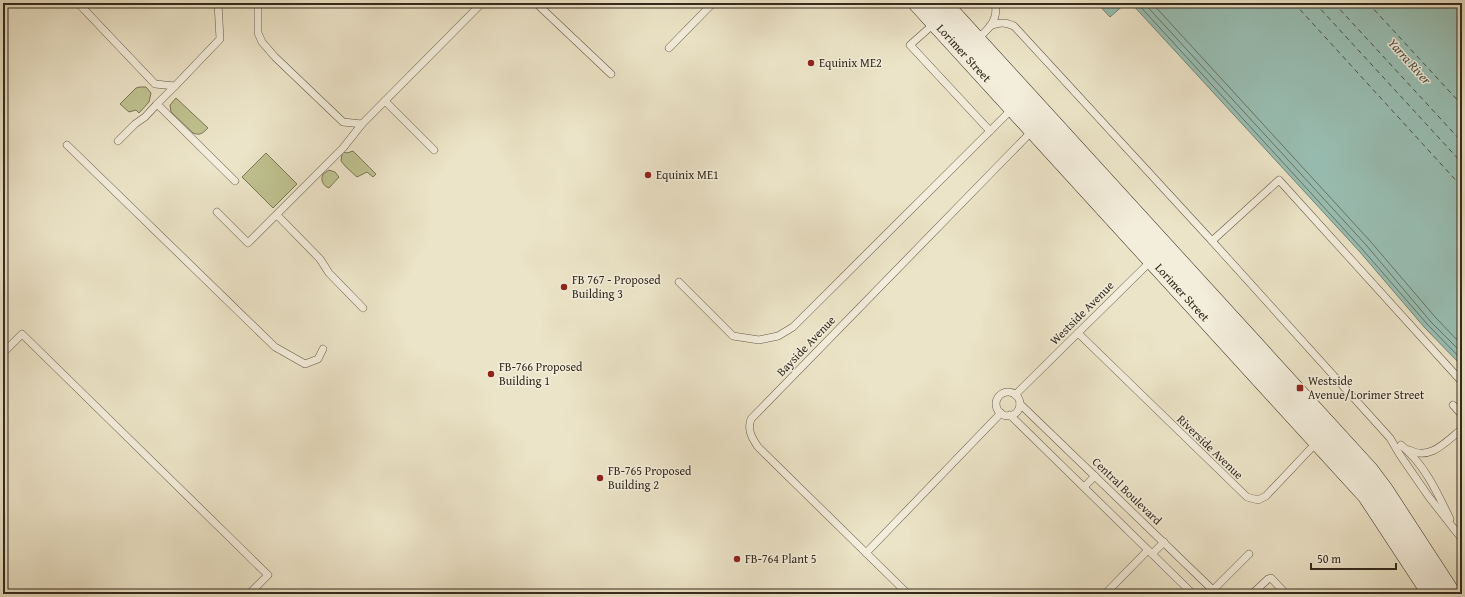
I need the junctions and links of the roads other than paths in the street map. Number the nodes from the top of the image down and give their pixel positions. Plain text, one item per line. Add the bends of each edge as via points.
1 (78, 3) edge
2 (218, 3) edge
3 (258, 3) edge
4 (482, 3) edge
5 (536, 3) edge
6 (713, 3) edge
7 (918, 3) edge
8 (942, 3) edge
9 (996, 3) edge
10 (936, 22) junction
11 (990, 26) junction
12 (969, 47) junction
13 (669, 48) dead end
14 (611, 74) dead end
15 (175, 86) junction
16 (385, 101) junction
17 (1020, 102) junction
18 (158, 104) junction
19 (362, 124) junction
20 (1040, 124) junction
21 (990, 131) junction
22 (118, 141) dead end
23 (67, 145) dead end
24 (434, 150) dead end
25 (235, 181) dead end
26 (216, 212) dead end
27 (277, 215) junction
28 (1212, 241) junction
29 (1158, 254) junction
30 (679, 282) dead end
31 (363, 308) dead end
32 (1078, 333) junction
33 (323, 349) dead end
34 (3, 353) edge
35 (1462, 382) edge
36 (1015, 394) junction
37 (1020, 404) junction
38 (1453, 405) dead end
39 (1001, 413) junction
40 (1010, 415) junction
41 (1462, 415) edge
42 (1462, 429) edge
43 (1324, 435) junction
44 (1390, 438) junction
45 (1402, 445) junction
46 (1095, 476) junction
47 (1084, 487) junction
48 (1455, 530) junction
49 (1462, 539) edge
50 (1164, 542) junction
51 (1150, 552) junction
52 (866, 553) junction
53 (1249, 554) dead end
54 (900, 591) edge
55 (1215, 592) edge
56 (249, 594) edge
57 (908, 594) edge
58 (1105, 594) edge
59 (1193, 594) edge
60 (1252, 594) edge
61 (1286, 594) edge
62 (1432, 594) edge
63 (1451, 594) edge

1 - 15 lane via 155,84
2 - 15 lane via 220,39
3 - 19 lane via 258,33 262,42 343,122
4 - 16 lane
5 - 14 lane
6 - 13 lane
7 - 10 main road, Lorimer Street
8 - 12 main road, Lorimer Street
9 - 11 lane via 996,16
10 - 12 main road, Lorimer Street
10 - 21 lane via 910,45
11 - 12 lane
11 - 28 lane via 1001,22 1014,26
12 - 17 main road, Lorimer Street
15 - 18 lane
16 - 19 lane
16 - 24 lane
17 - 20 main road, Lorimer Street
17 - 21 lane
18 - 22 lane
18 - 25 lane
19 - 27 lane via 343,148
20 - 29 main road, Lorimer Street
20 - 52 lane, Bayside Avenue via 751,419 750,431 758,447
21 - 30 lane via 793,327 778,336 759,340 733,336
23 - 33 lane via 275,347 305,364 318,360
26 - 27 lane via 248,243
27 - 31 lane
28 - 35 lane via 1279,180
28 - 44 lane
29 - 32 lane, Westside Avenue
29 - 43 main road, Lorimer Street
32 - 36 lane, Westside Avenue
32 - 43 lane, Riverside Avenue via 1247,497 1258,500 1266,496
34 - 56 lane via 22,334 268,575
36 - 37 lane
36 - 39 lane via 1004,393 998,399 997,406
37 - 40 lane via 1016,413
37 - 46 lane, Central Boulevard
38 - 41 lane
39 - 40 lane
39 - 52 lane
40 - 47 lane
42 - 45 lane via 1431,452 1417,453
43 - 62 main road, Lorimer Street via 1369,497
43 - 63 main road, Lorimer Street via 1382,488
44 - 45 lane
44 - 48 lane via 1429,497
45 - 48 lane via 1415,457 1433,485
46 - 47 lane
46 - 50 lane, Central Boulevard
47 - 51 lane
48 - 49 lane
50 - 51 lane
50 - 55 lane, Central Boulevard
51 - 58 lane
51 - 59 lane
52 - 54 lane, Bayside Avenue
53 - 55 lane
54 - 57 lane, Bayside Avenue
60 - 61 lane via 1271,578

